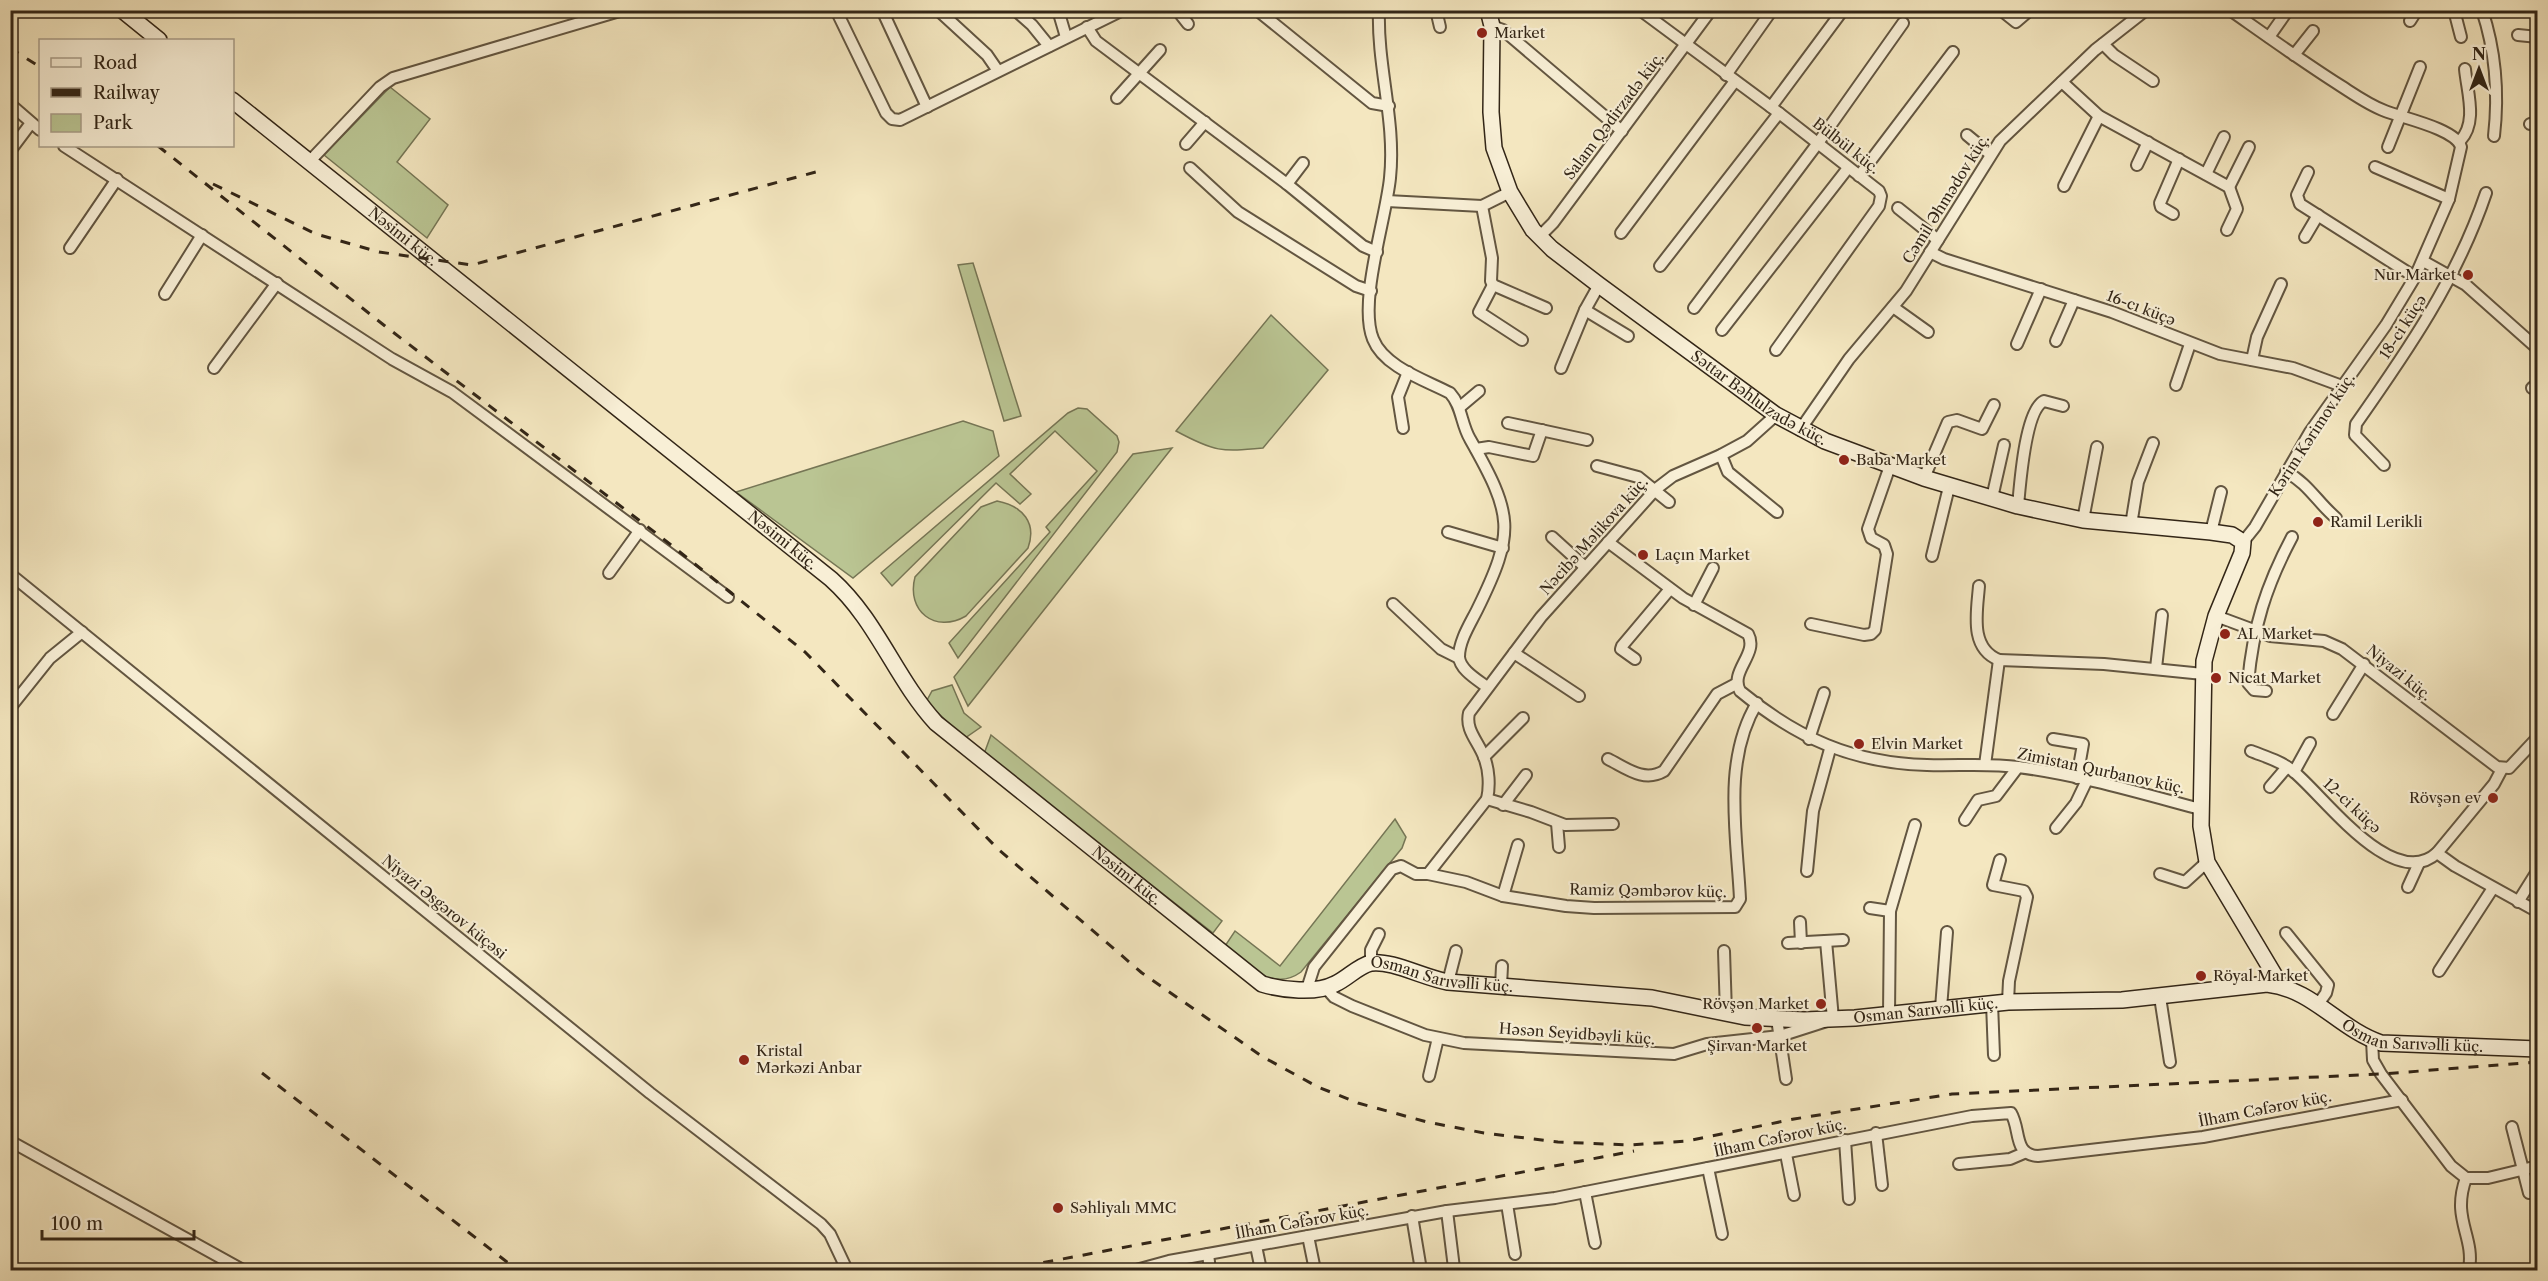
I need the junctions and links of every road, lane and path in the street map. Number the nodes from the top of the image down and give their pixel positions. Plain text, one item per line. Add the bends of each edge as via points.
1 (122, 10) edge
2 (623, 10) edge
3 (836, 10) edge
4 (882, 10) edge
5 (938, 10) edge
6 (1015, 10) edge
7 (1058, 10) edge
8 (1123, 10) edge
9 (1177, 10) edge
10 (1257, 10) edge
11 (1379, 10) edge
12 (1436, 10) edge
13 (1640, 10) edge
14 (1711, 10) edge
15 (1772, 10) edge
16 (1843, 10) edge
17 (2001, 10) edge
18 (2030, 10) edge
19 (2146, 10) edge
20 (2230, 10) edge
21 (2288, 10) edge
22 (2417, 10) edge
23 (2454, 10) edge
24 (2482, 10) edge
25 (1490, 18) edge
26 (2410, 21) dead end
27 (1903, 23) dead end
28 (1188, 24) dead end
29 (1087, 27) junction
30 (1440, 27) dead end
31 (2313, 31) dead end
32 (2518, 35) dead end
33 (1066, 37) junction
34 (2269, 37) junction
35 (2462, 37) dead end
36 (2538, 37) edge
37 (158, 39) edge
38 (2103, 44) junction
39 (1685, 45) junction
40 (1049, 46) junction
41 (1160, 50) dead end
42 (1953, 52) dead end
43 (2294, 55) junction
44 (2421, 68) dead end
45 (2465, 69) dead end
46 (998, 71) junction
47 (1139, 74) junction
48 (1730, 78) junction
49 (2153, 81) dead end
50 (2061, 82) junction
51 (1117, 98) dead end
52 (234, 102) edge
53 (10, 104) edge
54 (1389, 106) junction
55 (927, 107) junction
56 (1775, 110) junction
57 (2099, 116) junction
58 (2402, 118) junction
59 (1204, 122) junction
60 (31, 123) junction
61 (39, 129) edge
62 (1622, 130) junction
63 (1967, 135) dead end
64 (2494, 136) dead end
65 (2223, 137) dead end
66 (2460, 141) junction
67 (2148, 142) junction
68 (1818, 143) junction
69 (1186, 144) dead end
70 (66, 147) edge
71 (2249, 147) dead end
72 (2388, 147) dead end
73 (10, 151) edge
74 (1990, 154) junction
75 (2179, 159) junction
76 (309, 162) junction
77 (1303, 163) dead end
78 (2137, 165) dead end
79 (2375, 167) dead end
80 (1190, 168) dead end
81 (1848, 168) junction
82 (2308, 172) dead end
83 (2206, 174) junction
84 (1859, 176) junction
85 (117, 179) junction
86 (1287, 184) junction
87 (2064, 186) dead end
88 (2229, 187) junction
89 (1510, 192) junction
90 (2486, 193) dead end
91 (2448, 199) junction
92 (1387, 201) junction
93 (1482, 206) junction
94 (1898, 208) dead end
95 (2173, 214) dead end
96 (2318, 215) junction
97 (2227, 230) dead end
98 (1621, 233) dead end
99 (202, 235) junction
100 (1539, 237) junction
101 (2305, 237) dead end
102 (1938, 240) junction
103 (69, 248) dead end
104 (1377, 252) junction
105 (1930, 252) junction
106 (2423, 261) junction
107 (1660, 266) dead end
108 (2452, 276) junction
109 (2415, 278) junction
110 (276, 283) junction
111 (2281, 284) dead end
112 (1493, 285) junction
113 (1599, 285) junction
114 (2041, 290) junction
115 (1371, 291) junction
116 (165, 294) dead end
117 (2074, 300) junction
118 (1893, 307) junction
119 (1546, 308) dead end
120 (1694, 308) dead end
121 (1585, 310) junction
122 (1722, 330) dead end
123 (1928, 332) dead end
124 (1628, 336) dead end
125 (1522, 340) dead end
126 (2056, 341) dead end
127 (2017, 344) dead end
128 (2190, 344) junction
129 (2538, 349) edge
130 (1776, 350) dead end
131 (2252, 360) junction
132 (213, 368) dead end
133 (1561, 368) dead end
134 (1408, 372) junction
135 (2176, 385) dead end
136 (2342, 386) junction
137 (1479, 391) dead end
138 (1994, 405) dead end
139 (2063, 406) dead end
140 (1460, 407) junction
141 (1776, 416) junction
142 (1508, 423) dead end
143 (1403, 428) dead end
144 (1542, 430) junction
145 (1800, 430) junction
146 (1587, 440) dead end
147 (2153, 443) dead end
148 (2004, 445) dead end
149 (2097, 447) dead end
150 (1476, 449) junction
151 (1721, 455) junction
152 (2384, 465) dead end
153 (1597, 466) dead end
154 (1890, 466) junction
155 (2286, 472) junction
156 (1924, 478) junction
157 (1949, 487) junction
158 (1656, 489) junction
159 (2221, 492) dead end
160 (1992, 498) junction
161 (1669, 502) dead end
162 (2018, 506) junction
163 (1777, 512) dead end
164 (2336, 518) dead end
165 (2084, 520) junction
166 (2131, 525) junction
167 (640, 530) junction
168 (1448, 532) dead end
169 (2211, 532) junction
170 (1552, 537) dead end
171 (2292, 537) dead end
172 (1608, 542) junction
173 (2243, 542) junction
174 (1503, 548) junction
175 (1932, 556) dead end
176 (1585, 567) junction
177 (1713, 568) dead end
178 (609, 573) dead end
179 (10, 574) edge
180 (1979, 586) dead end
181 (1670, 589) junction
182 (728, 597) dead end
183 (1393, 604) dead end
184 (1694, 605) junction
185 (2162, 615) dead end
186 (2216, 616) junction
187 (1811, 624) dead end
188 (2254, 631) junction
189 (82, 632) junction
190 (1514, 653) junction
191 (1459, 658) junction
192 (1635, 659) dead end
193 (1999, 660) junction
194 (2364, 664) junction
195 (2156, 668) junction
196 (2203, 674) junction
197 (1736, 684) junction
198 (1487, 687) junction
199 (2266, 691) dead end
200 (1824, 693) dead end
201 (1579, 696) dead end
202 (1757, 703) junction
203 (10, 708) edge
204 (2333, 714) dead end
205 (1523, 718) dead end
206 (2538, 737) edge
207 (1809, 739) junction
208 (2053, 739) dead end
209 (2310, 742) dead end
210 (1830, 749) junction
211 (2251, 751) dead end
212 (1484, 757) junction
213 (1608, 759) dead end
214 (1985, 765) junction
215 (2018, 767) junction
216 (2502, 769) junction
217 (2291, 770) junction
218 (1526, 775) dead end
219 (2082, 779) junction
220 (2270, 787) dead end
221 (1487, 799) junction
222 (1503, 805) junction
223 (2200, 809) junction
224 (1965, 820) dead end
225 (1557, 824) junction
226 (1613, 825) dead end
227 (1915, 825) dead end
228 (2056, 828) dead end
229 (1518, 844) dead end
230 (1558, 847) dead end
231 (2438, 853) junction
232 (2000, 860) dead end
233 (2207, 862) junction
234 (2419, 863) junction
235 (2538, 870) edge
236 (1807, 871) dead end
237 (1428, 874) junction
238 (2160, 874) dead end
239 (2408, 887) dead end
240 (2493, 888) junction
241 (1503, 896) junction
242 (2518, 902) junction
243 (1870, 908) dead end
244 (1890, 911) junction
245 (2538, 912) edge
246 (1800, 922) dead end
247 (1947, 932) dead end
248 (2286, 933) dead end
249 (1379, 934) dead end
250 (1844, 940) dead end
251 (1826, 941) junction
252 (1788, 943) dead end
253 (1801, 943) junction
254 (1456, 951) dead end
255 (1724, 951) dead end
256 (1371, 963) junction
257 (1502, 966) dead end
258 (2439, 971) dead end
259 (1448, 982) junction
260 (1501, 986) junction
261 (2282, 986) junction
262 (1326, 988) junction
263 (1307, 989) junction
264 (2160, 997) junction
265 (2000, 1003) junction
266 (2319, 1003) junction
267 (1941, 1008) junction
268 (1726, 1013) junction
269 (1888, 1014) junction
270 (1777, 1019) junction
271 (1833, 1019) junction
272 (1780, 1036) junction
273 (1438, 1038) junction
274 (2372, 1040) junction
275 (2538, 1049) edge
276 (1994, 1055) dead end
277 (2170, 1062) dead end
278 (1429, 1076) dead end
279 (1786, 1079) dead end
280 (2402, 1100) junction
281 (2511, 1127) dead end
282 (1876, 1134) junction
283 (1845, 1140) junction
284 (10, 1141) edge
285 (2024, 1153) junction
286 (1786, 1154) junction
287 (1959, 1164) dead end
288 (2538, 1166) edge
289 (1708, 1168) junction
290 (2521, 1170) junction
291 (2466, 1178) junction
292 (1882, 1185) dead end
293 (1585, 1192) junction
294 (2529, 1193) dead end
295 (1794, 1195) dead end
296 (1849, 1199) dead end
297 (1507, 1204) junction
298 (1447, 1210) junction
299 (1412, 1216) junction
300 (1722, 1234) dead end
301 (1308, 1236) junction
302 (1594, 1243) dead end
303 (1256, 1246) junction
304 (1208, 1254) junction
305 (1515, 1254) dead end
306 (1170, 1266) edge
307 (1454, 1268) dead end
308 (243, 1270) edge
309 (847, 1270) edge
310 (1136, 1270) edge
311 (1210, 1270) edge
312 (1261, 1270) edge
313 (1315, 1270) edge
314 (1421, 1270) edge
315 (2469, 1270) edge

1 - 37 street
2 - 76 street via 393,78
3 - 55 street via 892,119 900,120
4 - 55 street
5 - 46 street via 987,55
6 - 40 street
7 - 33 street
8 - 29 street
9 - 28 street
10 - 54 street via 1372,103
11 - 54 street via 1378,50
12 - 30 street
13 - 39 street, Bülbül küç.
14 - 39 street, Salam Qədirzadə küç.
15 - 48 street
16 - 56 street
17 - 18 street via 2016,22
19 - 38 street, Cəmil Əhmədov küç.
20 - 34 street
21 - 34 street
22 - 26 street
23 - 35 street
24 - 64 street via 2495,64 2498,102
25 - 62 street
25 - 89 street, Səttar Bəhlulzadə küç. via 1491,133
27 - 68 street
29 - 33 street
29 - 47 street via 1096,41
31 - 43 street
32 - 36 street
33 - 40 street
34 - 43 street
38 - 49 street
38 - 50 street, Cəmil Əhmədov küç.
39 - 48 street, Bülbül küç.
39 - 62 street, Salam Qədirzadə küç.
40 - 46 street
41 - 47 street
42 - 84 street
43 - 58 street via 2365,101
44 - 58 street
45 - 66 street, Kərim Kərimov küç. via 2471,107 2467,131
46 - 55 street
47 - 51 street
47 - 59 street
48 - 56 street, Bülbül küç.
48 - 98 street
50 - 57 street
50 - 74 street, Cəmil Əhmədov küç.
52 - 76 street, Nəsimi küç.
53 - 60 street
54 - 92 street via 1392,147
56 - 68 street, Bülbül küç.
56 - 107 street
57 - 67 street
57 - 87 street
58 - 66 street
58 - 72 street
59 - 69 street
59 - 86 street
60 - 61 street
60 - 73 street
62 - 100 street, Salam Qədirzadə küç.
63 - 74 street
65 - 83 street
66 - 91 street, Kərim Kərimov küç. via 2461,153
67 - 75 street
67 - 78 street
68 - 81 street, Bülbül küç.
68 - 120 street
70 - 85 street
71 - 88 street
74 - 102 street, Cəmil Əhmədov küç.
75 - 83 street
75 - 95 street via 2160,203 2160,207
76 - 263 street, Nəsimi küç. via 847,593 868,619 922,708 944,730 1255,979 1272,987
77 - 86 street
79 - 91 street
80 - 115 street via 1258,226 1356,286
81 - 84 street, Bülbül küç.
81 - 122 street
82 - 96 street via 2297,199
83 - 88 street
84 - 130 street, Bülbül küç. via 1879,191 1879,206
85 - 99 street
85 - 103 street
86 - 104 street via 1363,246
88 - 97 street via 2237,209
89 - 93 street
89 - 100 street, Səttar Bəhlulzadə küç.
90 - 108 street, 18-ci küçə
91 - 106 street, Kərim Kərimov küç.
92 - 93 street
92 - 104 street
93 - 112 street
94 - 102 street
96 - 101 street
96 - 109 street
99 - 110 street
99 - 116 street
100 - 113 street, Səttar Bəhlulzadə küç.
102 - 105 street, Cəmil Əhmədov küç.
104 - 115 street
105 - 114 street, 16-cı küçə via 1944,260
105 - 118 street, Cəmil Əhmədov küç.
106 - 108 street
106 - 109 street, Kərim Kərimov küç.
108 - 129 street
108 - 152 street, 18-ci küçə via 2356,424 2355,435
109 - 136 street, Kərim Kərimov küç.
110 - 132 street
110 - 167 street via 407,368 452,392
111 - 131 street via 2257,337
112 - 119 street
112 - 125 street via 1479,312
113 - 121 street
113 - 141 street, Səttar Bəhlulzadə küç.
114 - 117 street, 16-cı küçə
114 - 127 street
115 - 134 street via 1369,312 1374,340 1379,349
117 - 126 street
117 - 128 street, 16-cı küçə
118 - 123 street
118 - 145 street, Cəmil Əhmədov küç. via 1849,359
121 - 124 street
121 - 133 street
128 - 131 street, 16-cı küçə
128 - 135 street
131 - 136 street, 16-cı küçə via 2293,368
134 - 140 street via 1450,393
134 - 143 street via 1398,397
136 - 155 street, Kərim Kərimov küç.
137 - 140 street
138 - 156 street via 1982,429 1957,420 1948,422
139 - 162 street via 2044,401 2037,410 2028,433
140 - 150 street via 1464,427
141 - 145 street, Səttar Bəhlulzadə küç.
141 - 151 street, Nəcibə Məlikova küç. via 1747,441
142 - 144 street
144 - 146 street
144 - 150 street via 1533,456 1489,447
145 - 154 street, Səttar Bəhlulzadə küç.
147 - 166 street via 2138,483
148 - 160 street
149 - 165 street
150 - 174 street via 1501,501
151 - 158 street, Nəcibə Məlikova küç. via 1672,476
151 - 163 street via 1728,472
153 - 158 street via 1638,477
154 - 156 street, Səttar Bəhlulzadə küç.
154 - 187 street via 1868,529 1871,538 1884,545 1887,554 1875,630 1864,635
155 - 164 street via 2307,484 2318,503
155 - 173 street, Kərim Kərimov küç.
156 - 157 street, Səttar Bəhlulzadə küç.
157 - 160 street, Səttar Bəhlulzadə küç.
157 - 175 street
158 - 161 street
158 - 172 street, Nəcibə Məlikova küç.
159 - 169 street
160 - 162 street, Səttar Bəhlulzadə küç.
162 - 165 street, Səttar Bəhlulzadə küç.
165 - 166 street, Səttar Bəhlulzadə küç.
166 - 169 street, Səttar Bəhlulzadə küç.
167 - 178 street
167 - 182 street
168 - 174 street
169 - 173 street, Səttar Bəhlulzadə küç. via 2232,535
170 - 176 street
171 - 188 street via 2277,566
172 - 176 street, Nəcibə Məlikova küç.
172 - 181 street
173 - 186 street, Kərim Kərimov küç.
174 - 191 street via 1465,634
176 - 190 street, Nəcibə Məlikova küç.
177 - 184 street
179 - 189 street, Niyazi Əsgərov küçəsi
180 - 193 street via 1978,639 1987,653
181 - 184 street
181 - 192 street via 1622,646 1621,650
183 - 191 street via 1441,649
184 - 197 street via 1741,629 1751,639
185 - 195 street
186 - 188 street, Niyazi küç.
186 - 196 street, Kərim Kərimov küç.
188 - 194 street, Niyazi küç. via 2324,641
188 - 199 street via 2248,683 2254,690
189 - 203 street via 50,658
189 - 309 street, Niyazi Əsgərov küçəsi via 650,1094 821,1224
190 - 198 street, Nəcibə Məlikova küç.
190 - 201 street
191 - 198 street via 1464,668
193 - 195 street
193 - 214 street
194 - 204 street
194 - 216 street, Niyazi küç.
195 - 196 street
196 - 223 street, Kərim Kərimov küç.
197 - 202 street, Zimistan Qurbanov küç.
197 - 213 street via 1717,694 1657,776 1640,776
198 - 212 street via 1468,718
200 - 207 street
202 - 207 street, Zimistan Qurbanov küç.
202 - 241 street, Ramiz Qəmbərov küç. via 1746,727 1735,777 1740,899 1735,907 1594,908
205 - 212 street
206 - 216 street via 2512,765
207 - 210 street, Zimistan Qurbanov küç.
208 - 219 street via 2083,744
209 - 217 street
210 - 214 street, Zimistan Qurbanov küç. via 1906,765
210 - 236 street via 1813,811
211 - 217 street, 12-ci küçə
212 - 221 street
214 - 215 street, Zimistan Qurbanov küç.
215 - 219 street, Zimistan Qurbanov küç.
215 - 224 street via 1996,796 1978,800
216 - 231 street
217 - 220 street
217 - 234 street, 12-ci küçə via 2371,845 2385,854
218 - 222 street
219 - 223 street, Zimistan Qurbanov küç.
219 - 228 street via 2076,803
221 - 222 street
221 - 237 street
222 - 225 street
223 - 233 street, Kərim Kərimov küç.
225 - 226 street
225 - 230 street
227 - 244 street
229 - 241 street
231 - 234 street
231 - 240 street
232 - 265 street via 1993,885 2024,891 2027,897 2009,981
233 - 238 street via 2186,882
233 - 261 street, Kərim Kərimov küç.
234 - 239 street
235 - 242 street
237 - 241 street, Ramiz Qəmbərov küç. via 1466,882
237 - 263 street via 1416,874 1401,866 1392,869 1314,967
240 - 242 street
240 - 258 street
242 - 245 street
243 - 244 street
244 - 269 street
246 - 253 street
247 - 267 street
248 - 266 street via 2328,985
249 - 256 street via 1371,950
250 - 251 street
251 - 253 street
251 - 271 street
252 - 253 street
254 - 259 street
255 - 268 street
256 - 259 street, Osman Sarıvəlli küç.
256 - 262 street, Osman Sarıvəlli küç.
257 - 260 street
259 - 260 street, Osman Sarıvəlli küç.
260 - 268 street, Osman Sarıvəlli küç. via 1652,998
261 - 264 street, Osman Sarıvəlli küç. via 2235,986
261 - 266 street, Osman Sarıvəlli küç.
262 - 263 street, Osman Sarıvəlli küç.
262 - 273 street, Həsən Seyidbəyli küç. via 1352,1006
264 - 265 street, Osman Sarıvəlli küç.
264 - 277 street
265 - 267 street, Osman Sarıvəlli küç.
265 - 276 street
266 - 274 street, Osman Sarıvəlli küç.
267 - 269 street, Osman Sarıvəlli küç.
268 - 270 street, Osman Sarıvəlli küç.
269 - 271 street, Osman Sarıvəlli küç.
270 - 271 street, Osman Sarıvəlli küç.
270 - 272 street
271 - 272 street, Həsən Seyidbəyli küç.
272 - 273 street, Həsən Seyidbəyli küç. via 1707,1044 1662,1055 1464,1043
272 - 279 street
273 - 278 street
274 - 275 street, Osman Sarıvəlli küç. via 2417,1046
274 - 280 street via 2373,1060
280 - 285 street, İlham Cəfərov küç. via 2203,1137 2038,1156
280 - 291 street via 2451,1166
281 - 290 street
282 - 283 street, İlham Cəfərov küç.
282 - 285 street, İlham Cəfərov küç. via 2005,1112 2014,1119
282 - 292 street
283 - 286 street, İlham Cəfərov küç.
283 - 296 street
284 - 308 street
285 - 287 street via 2010,1159
286 - 289 street, İlham Cəfərov küç.
286 - 295 street
288 - 290 street
289 - 293 street, İlham Cəfərov küç.
289 - 300 street
290 - 291 street via 2488,1178
290 - 294 street
291 - 315 street via 2459,1211
293 - 297 street, İlham Cəfərov küç.
293 - 302 street
297 - 298 street, İlham Cəfərov küç.
297 - 305 street
298 - 299 street, İlham Cəfərov küç.
298 - 307 street
299 - 301 street, İlham Cəfərov küç.
299 - 314 street
301 - 303 street, İlham Cəfərov küç.
301 - 313 street
303 - 304 street, İlham Cəfərov küç.
303 - 312 street
304 - 306 street, İlham Cəfərov küç.
304 - 311 street
306 - 310 street, İlham Cəfərov küç.

